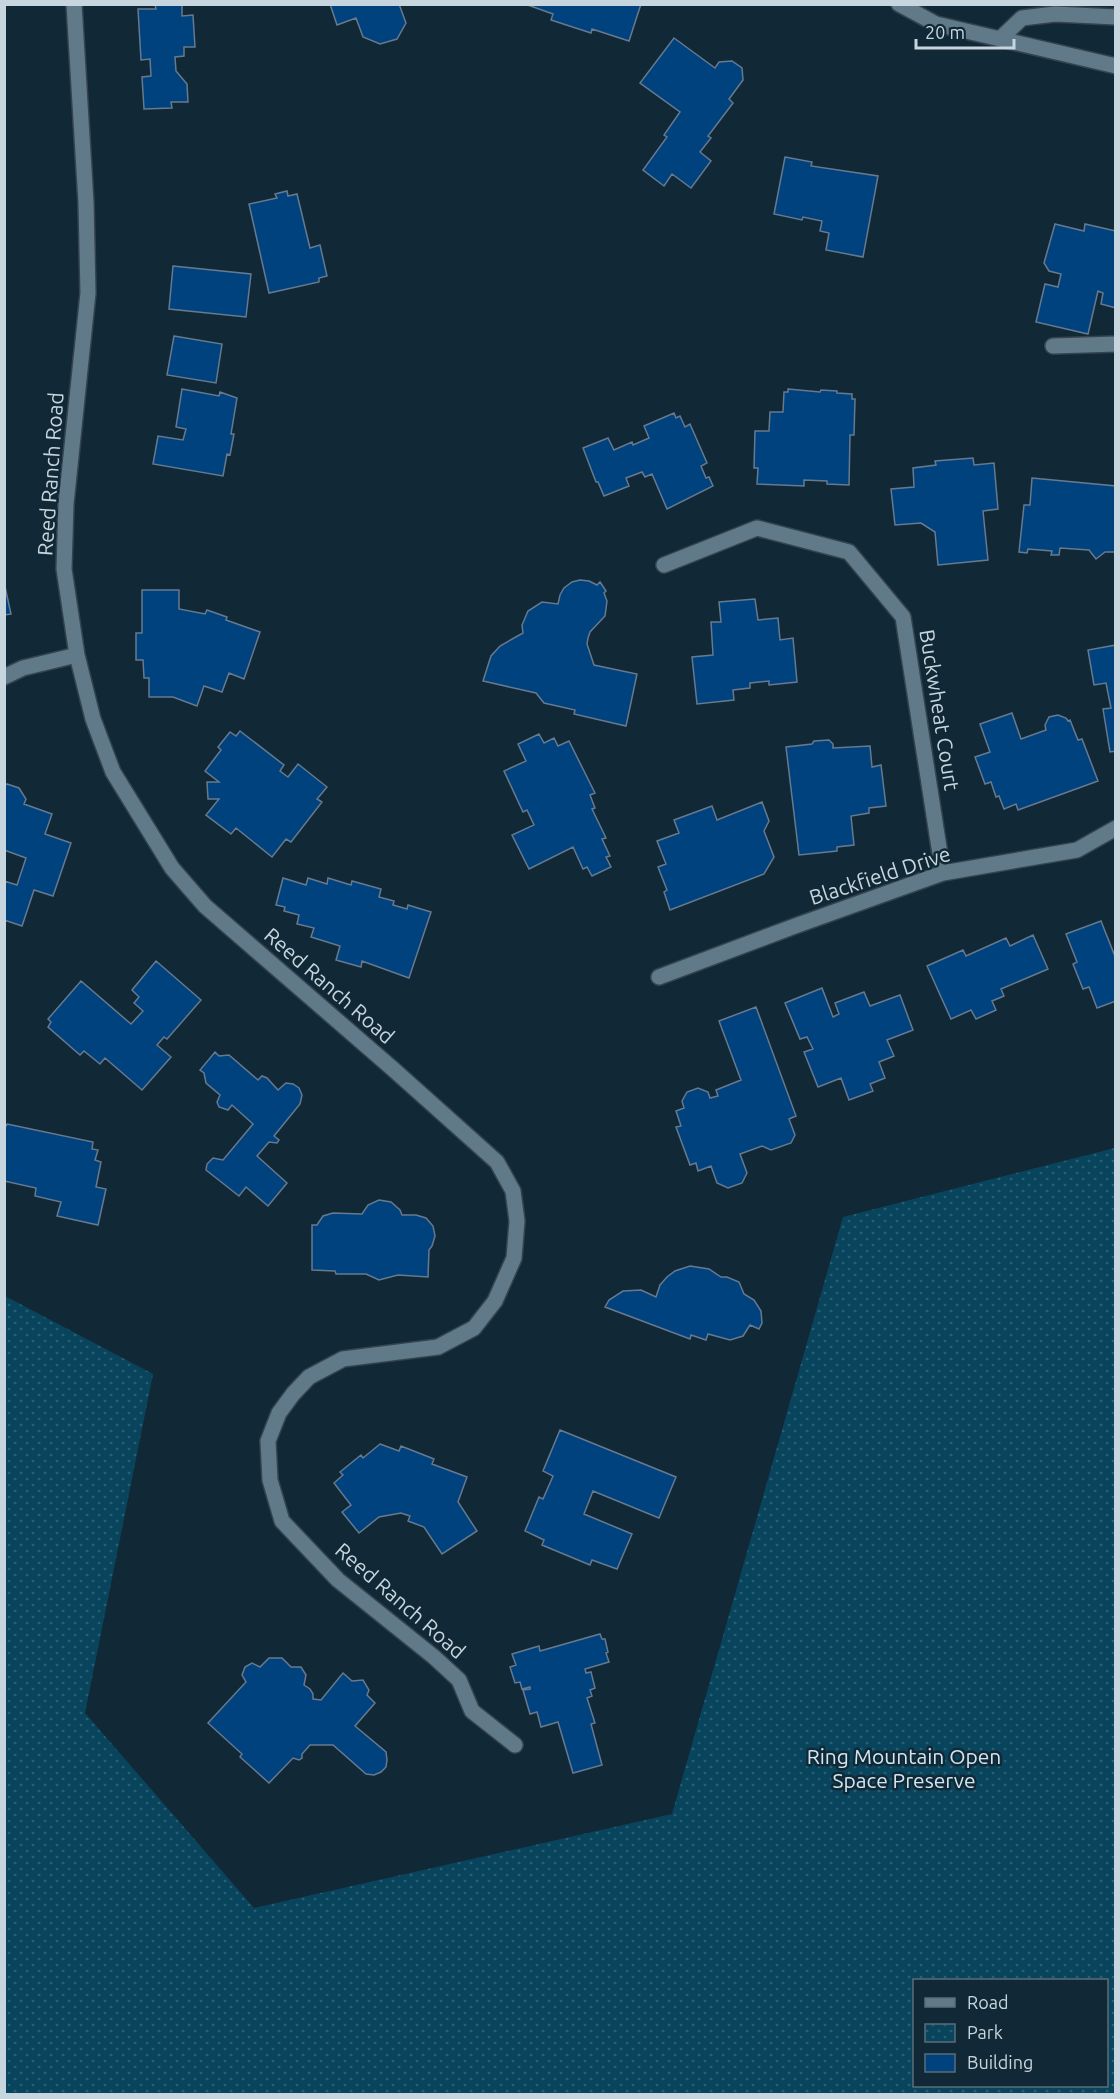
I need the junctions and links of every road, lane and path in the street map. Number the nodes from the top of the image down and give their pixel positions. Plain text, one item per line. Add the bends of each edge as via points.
1 (74, 4) edge
2 (899, 4) edge
3 (1116, 17) edge
4 (1000, 39) junction
5 (1116, 66) edge
6 (1116, 344) edge
7 (1053, 346) dead end
8 (664, 565) dead end
9 (77, 655) junction
10 (4, 677) edge
11 (1116, 828) edge
12 (944, 873) junction
13 (659, 977) dead end
14 (516, 1744) dead end

1 - 9 street, Reed Ranch Road via 87,203 88,293 66,504 64,569
2 - 4 street via 936,24
3 - 4 street via 1055,14 1023,18
4 - 5 street
6 - 7 street
8 - 12 street, Buckwheat Court via 757,528 849,552 903,617
9 - 10 street via 22,668
9 - 14 street, Reed Ranch Road via 93,719 113,772 172,868 205,906 497,1162 513,1191 517,1221 514,1258 495,1301 474,1328 438,1347 343,1359 309,1377 279,1413 268,1441 270,1480 282,1521 338,1580 434,1656 459,1680 472,1711
11 - 12 street, Blackfield Drive via 1077,850
12 - 13 street, Blackfield Drive

